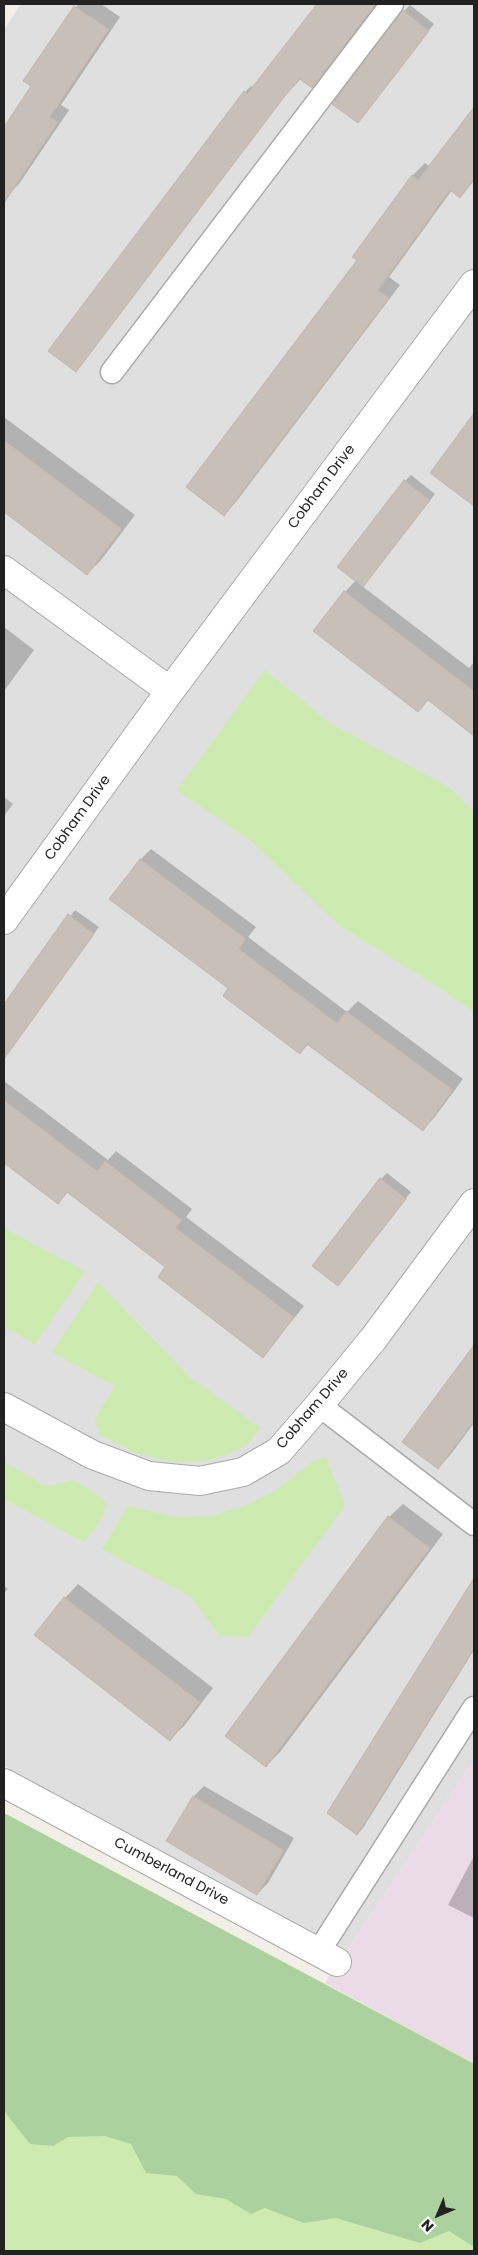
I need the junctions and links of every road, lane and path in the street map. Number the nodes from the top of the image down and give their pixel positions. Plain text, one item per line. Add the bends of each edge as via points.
1 (392, 4) edge
2 (474, 284) edge
3 (112, 372) dead end
4 (4, 570) edge
5 (170, 691) junction
6 (4, 920) edge
7 (474, 1203) edge
8 (319, 1406) junction
9 (4, 1407) edge
10 (474, 1524) edge
11 (474, 1708) edge
12 (4, 1782) edge
13 (328, 1957) joint

1 - 3 lane
2 - 5 street, Cobham Drive
4 - 5 street
5 - 6 street, Cobham Drive
7 - 8 street, Cobham Drive
8 - 9 street, Cobham Drive via 278,1451 243,1472 200,1481 149,1476 93,1455
8 - 10 lane
11 - 13 lane
12 - 13 street, Cumberland Drive

